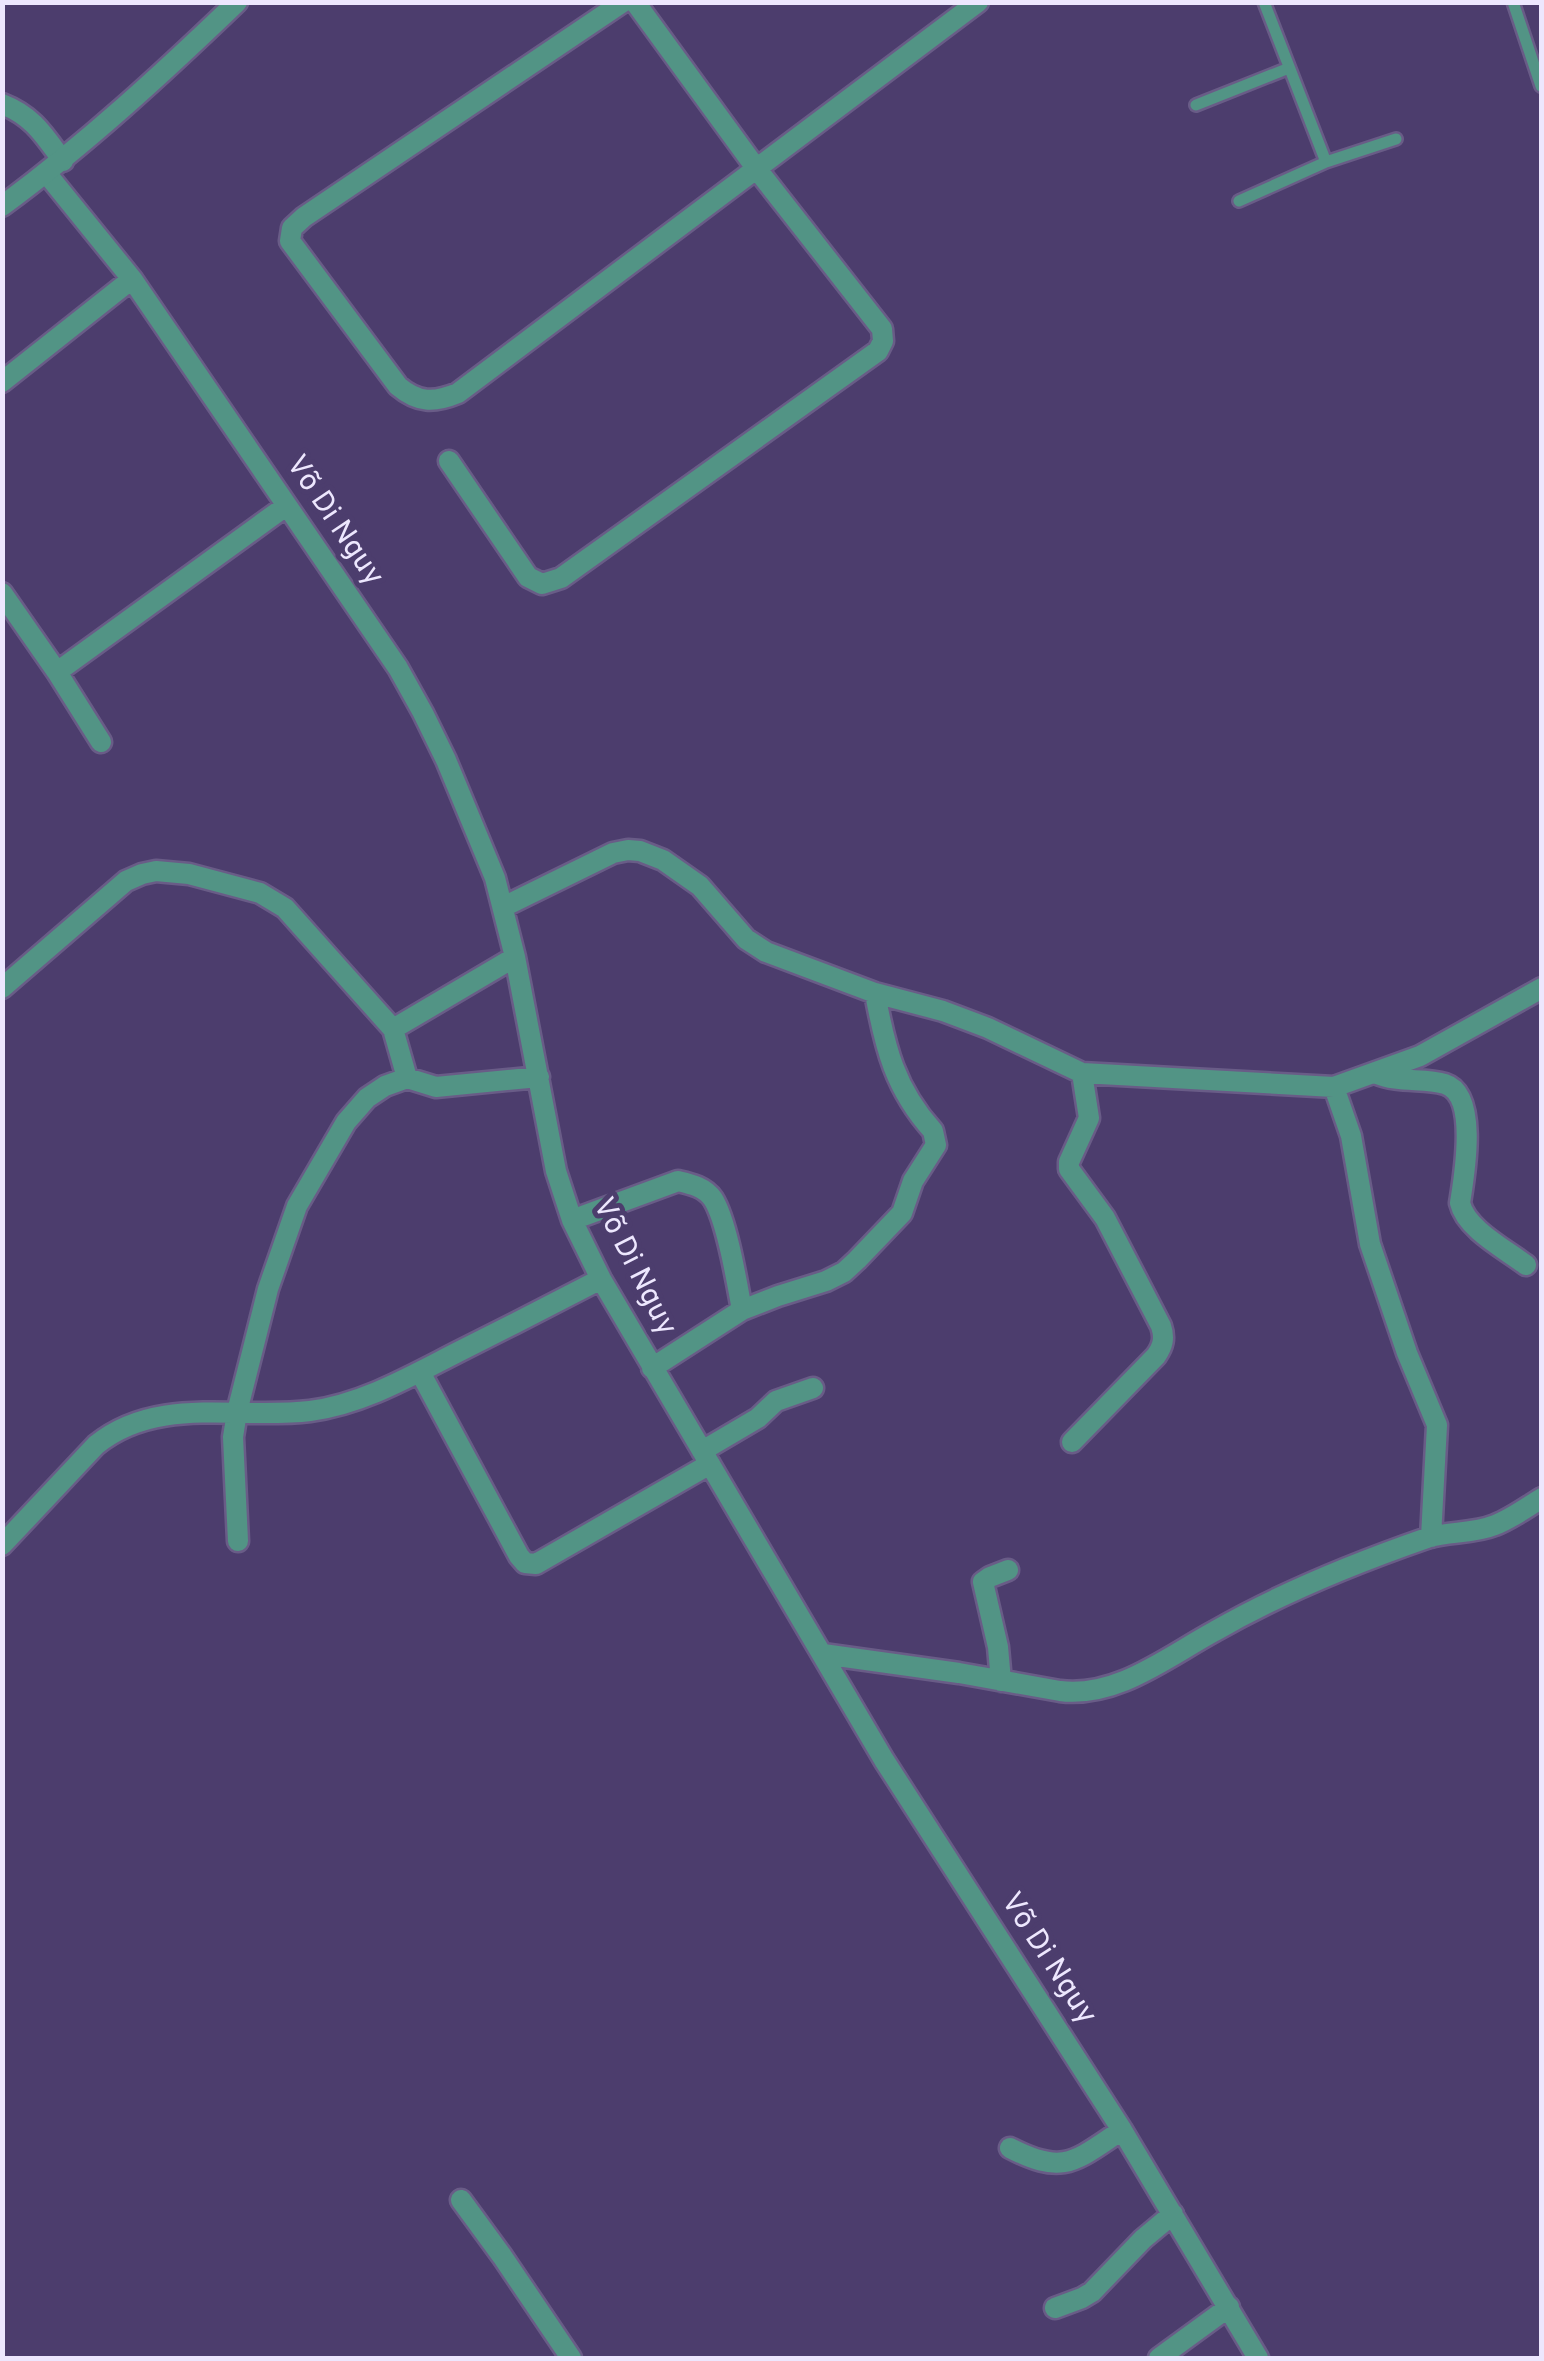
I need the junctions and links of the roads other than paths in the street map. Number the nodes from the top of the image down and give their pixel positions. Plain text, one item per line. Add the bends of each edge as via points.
1 (237, 2) edge
2 (623, 2) edge
3 (635, 2) edge
4 (978, 2) edge
5 (1264, 2) edge
6 (1514, 2) edge
7 (1289, 68) junction
8 (1541, 86) edge
9 (2, 104) edge
10 (1196, 105) dead end
11 (1396, 138) dead end
12 (1326, 162) junction
13 (55, 167) junction
14 (756, 168) junction
15 (1239, 201) dead end
16 (2, 206) edge
17 (132, 279) junction
18 (2, 382) edge
19 (449, 461) dead end
20 (286, 506) junction
21 (2, 594) edge
22 (57, 672) junction
23 (101, 742) dead end
24 (504, 907) junction
25 (515, 957) junction
26 (2, 988) edge
27 (1535, 991) edge
28 (875, 993) junction
29 (1542, 1014) edge
30 (393, 1028) junction
31 (1374, 1072) junction
32 (1082, 1073) junction
33 (408, 1078) junction
34 (538, 1078) junction
35 (1334, 1087) junction
36 (572, 1220) junction
37 (1526, 1265) dead end
38 (601, 1279) junction
39 (742, 1310) junction
40 (652, 1368) junction
41 (420, 1372) junction
42 (813, 1388) dead end
43 (236, 1412) junction
44 (1072, 1442) dead end
45 (706, 1458) junction
46 (1542, 1498) edge
47 (1432, 1536) junction
48 (238, 1540) dead end
49 (2, 1545) edge
50 (1008, 1570) dead end
51 (823, 1654) junction
52 (1001, 1681) junction
53 (1122, 2130) junction
54 (1010, 2148) dead end
55 (461, 2200) dead end
56 (1173, 2214) junction
57 (1229, 2307) junction
58 (1055, 2308) dead end
59 (571, 2358) edge
60 (1158, 2358) edge
61 (1258, 2358) edge

1 - 13 street
2 - 14 street via 292,228 290,241 398,386 433,401 458,393
3 - 14 street
4 - 14 street
5 - 7 lane
6 - 8 lane
7 - 10 lane
7 - 12 lane
9 - 13 street, Võ Di Nguy via 32,120
11 - 12 lane
12 - 15 lane
13 - 16 street
13 - 17 street, Võ Di Nguy
14 - 19 street via 882,329 878,351 561,578 542,584 528,578
17 - 18 street
17 - 20 street, Võ Di Nguy
20 - 22 street
20 - 24 street, Võ Di Nguy via 406,683 446,760
21 - 22 street
22 - 23 street
24 - 25 street, Võ Di Nguy
24 - 28 street via 613,853 640,851 700,886 756,946
25 - 30 street
25 - 34 street, Võ Di Nguy
26 - 30 street via 126,881 156,872 189,874 285,908
27 - 29 street
27 - 31 street via 1420,1056
28 - 32 street via 988,1028
28 - 39 street via 894,1071 934,1131 936,1145 897,1221 844,1272
30 - 33 street
31 - 35 street
31 - 37 street via 1447,1084 1456,1092 1466,1131 1463,1215
32 - 35 street
32 - 44 street via 1088,1118 1070,1169 1105,1218 1164,1336 1156,1356
33 - 34 street via 436,1087
33 - 43 street via 367,1098 346,1122 297,1206
34 - 36 street, Võ Di Nguy
35 - 47 street via 1351,1136 1370,1244 1437,1425
36 - 38 street, Võ Di Nguy
36 - 39 street via 678,1181 694,1184 714,1200
38 - 40 street, Võ Di Nguy
38 - 41 street
39 - 40 street
40 - 45 street, Võ Di Nguy
41 - 43 street via 328,1408
41 - 45 street via 526,1563 536,1564
42 - 45 street via 776,1401
43 - 48 street
43 - 49 street via 163,1415 114,1432
45 - 51 street, Võ Di Nguy
46 - 47 street via 1496,1525
47 - 52 street via 1296,1590 1101,1690 1074,1693
50 - 52 street via 983,1582
51 - 52 street
51 - 53 street, Võ Di Nguy
53 - 54 street via 1053,2165
53 - 56 street, Võ Di Nguy
55 - 59 street
56 - 57 street, Võ Di Nguy
56 - 58 street via 1092,2292
57 - 60 street
57 - 61 street, Võ Di Nguy

